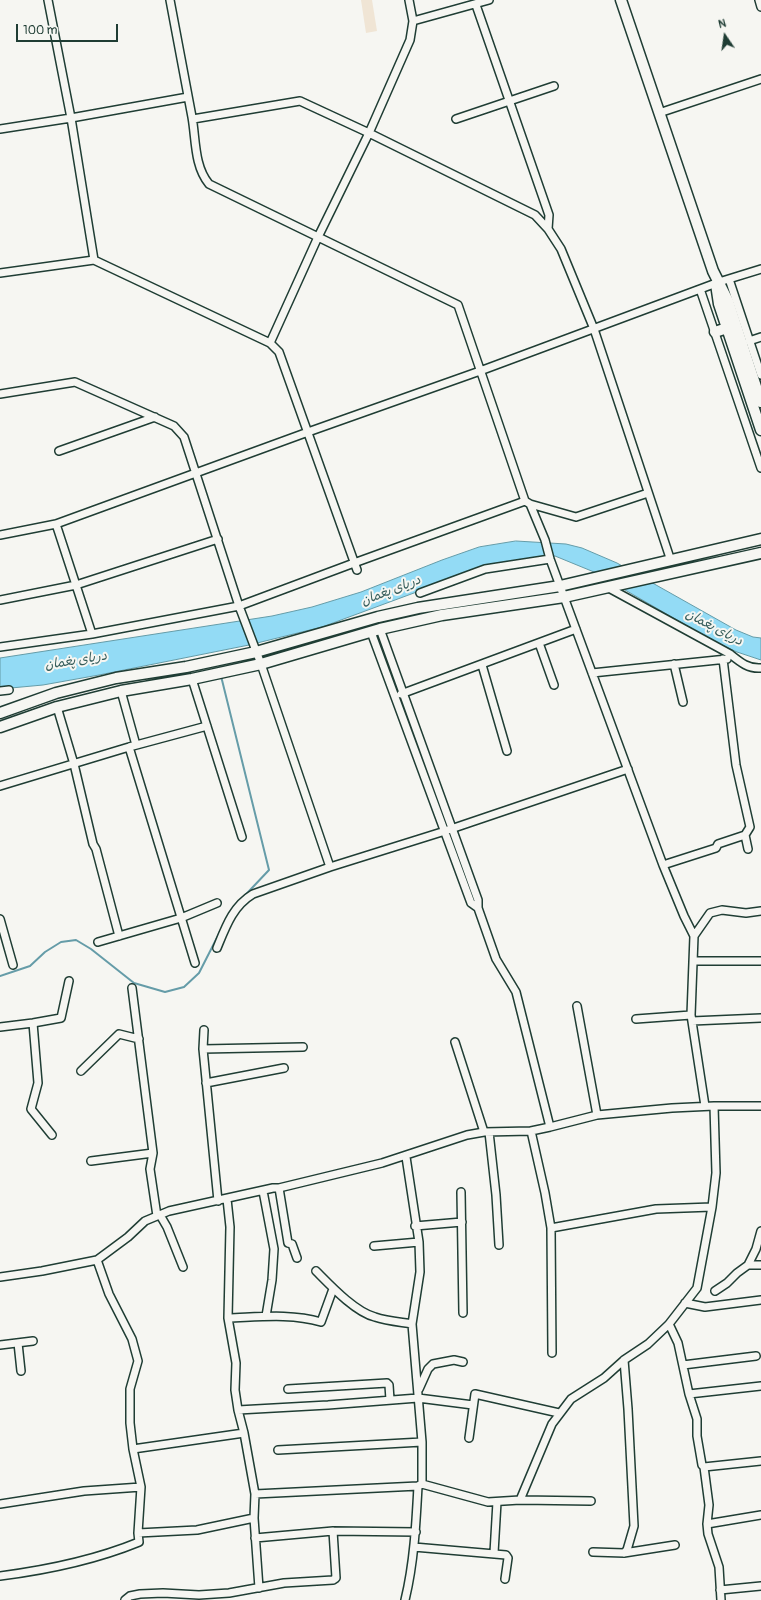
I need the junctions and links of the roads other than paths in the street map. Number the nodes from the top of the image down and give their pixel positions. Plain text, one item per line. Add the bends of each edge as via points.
1 (48, 0) edge
2 (170, 0) edge
3 (410, 0) edge
4 (489, 0) edge
5 (621, 0) edge
6 (759, 0) edge
7 (476, 4) junction
8 (761, 7) edge
9 (413, 21) junction
10 (761, 79) edge
11 (554, 86) dead end
12 (188, 97) junction
13 (510, 101) junction
14 (659, 113) junction
15 (71, 118) junction
16 (193, 119) junction
17 (456, 119) dead end
18 (0, 129) edge
19 (369, 133) junction
20 (548, 229) junction
21 (318, 237) junction
22 (94, 260) junction
23 (761, 269) edge
24 (0, 273) edge
25 (729, 279) junction
26 (717, 283) junction
27 (700, 289) junction
28 (735, 309) junction
29 (727, 328) junction
30 (594, 329) junction
31 (715, 332) junction
32 (761, 337) edge
33 (749, 341) junction
34 (270, 343) junction
35 (480, 371) junction
36 (761, 375) edge
37 (0, 394) edge
38 (761, 402) edge
39 (155, 417) junction
40 (761, 430) edge
41 (308, 432) junction
42 (59, 451) dead end
43 (761, 468) edge
44 (196, 472) junction
45 (648, 492) junction
46 (528, 502) junction
47 (56, 524) junction
48 (0, 535) edge
49 (218, 539) junction
50 (761, 539) edge
51 (761, 553) edge
52 (550, 558) junction
53 (671, 561) junction
54 (356, 567) junction
55 (76, 585) junction
56 (560, 586) junction
57 (607, 587) junction
58 (420, 593) dead end
59 (564, 597) junction
60 (0, 600) edge
61 (239, 606) junction
62 (576, 629) junction
63 (375, 631) junction
64 (92, 634) junction
65 (539, 643) junction
66 (0, 647) edge
67 (256, 652) junction
68 (736, 659) junction
69 (724, 660) junction
70 (261, 664) junction
71 (674, 664) junction
72 (482, 665) junction
73 (761, 668) edge
74 (592, 673) junction
75 (192, 679) junction
76 (554, 685) dead end
77 (9, 690) dead end
78 (0, 691) edge
79 (121, 691) junction
80 (404, 693) junction
81 (395, 696) junction
82 (683, 702) dead end
83 (56, 707) junction
84 (0, 714) edge
85 (207, 726) junction
86 (0, 727) edge
87 (136, 745) junction
88 (129, 747) junction
89 (507, 751) dead end
90 (74, 764) junction
91 (628, 769) junction
92 (0, 786) edge
93 (453, 828) junction
94 (445, 831) junction
95 (744, 835) junction
96 (242, 837) dead end
97 (748, 849) dead end
98 (663, 865) junction
99 (330, 867) junction
100 (217, 903) dead end
101 (478, 908) junction
102 (761, 911) edge
103 (181, 918) junction
104 (0, 919) edge
105 (119, 936) junction
106 (694, 936) junction
107 (98, 942) dead end
108 (217, 948) dead end
109 (761, 960) edge
110 (694, 961) junction
111 (195, 963) dead end
112 (13, 965) dead end
113 (69, 981) dead end
114 (132, 988) dead end
115 (576, 1006) dead end
116 (691, 1018) junction
117 (761, 1018) edge
118 (636, 1019) dead end
119 (32, 1024) junction
120 (0, 1027) edge
121 (204, 1030) dead end
122 (139, 1039) junction
123 (455, 1042) dead end
124 (303, 1047) dead end
125 (203, 1049) junction
126 (284, 1068) dead end
127 (81, 1071) dead end
128 (206, 1083) junction
129 (705, 1106) junction
130 (714, 1106) junction
131 (761, 1106) edge
132 (597, 1115) junction
133 (550, 1127) junction
134 (531, 1131) junction
135 (486, 1132) junction
136 (52, 1135) dead end
137 (152, 1153) junction
138 (406, 1157) junction
139 (91, 1161) dead end
140 (279, 1188) junction
141 (263, 1191) junction
142 (462, 1192) dead end
143 (227, 1199) junction
144 (218, 1201) junction
145 (712, 1207) junction
146 (158, 1216) junction
147 (462, 1222) junction
148 (415, 1226) junction
149 (551, 1228) junction
150 (761, 1231) edge
151 (419, 1242) junction
152 (499, 1245) dead end
153 (374, 1246) dead end
154 (297, 1258) dead end
155 (97, 1260) junction
156 (748, 1265) junction
157 (761, 1266) edge
158 (183, 1267) dead end
159 (316, 1271) dead end
160 (0, 1277) edge
161 (333, 1289) junction
162 (714, 1290) dead end
163 (761, 1300) edge
164 (685, 1303) junction
165 (463, 1313) dead end
166 (266, 1316) junction
167 (228, 1318) junction
168 (412, 1324) junction
169 (669, 1324) junction
170 (33, 1340) dead end
171 (18, 1342) junction
172 (0, 1344) edge
173 (552, 1353) dead end
174 (756, 1356) dead end
175 (624, 1360) junction
176 (463, 1362) dead end
177 (683, 1365) junction
178 (21, 1371) dead end
179 (761, 1386) edge
180 (288, 1389) dead end
181 (689, 1394) junction
182 (418, 1395) junction
183 (390, 1400) junction
184 (473, 1405) junction
185 (238, 1410) junction
186 (559, 1413) junction
187 (244, 1434) junction
188 (469, 1438) dead end
189 (422, 1442) junction
190 (133, 1449) junction
191 (278, 1450) dead end
192 (761, 1461) edge
193 (704, 1467) junction
194 (420, 1485) junction
195 (141, 1487) junction
196 (255, 1494) junction
197 (520, 1500) junction
198 (591, 1501) dead end
199 (497, 1502) junction
200 (0, 1504) edge
201 (761, 1515) edge
202 (254, 1518) junction
203 (707, 1524) junction
204 (333, 1532) junction
205 (416, 1532) junction
206 (138, 1534) junction
207 (255, 1538) junction
208 (675, 1545) dead end
209 (414, 1547) junction
210 (593, 1552) dead end
211 (494, 1553) junction
212 (624, 1553) junction
213 (0, 1576) edge
214 (505, 1579) dead end
215 (761, 1586) edge
216 (259, 1588) junction
217 (720, 1590) junction
218 (200, 1597) edge
219 (125, 1600) edge
220 (405, 1600) edge
221 (721, 1600) edge

1 - 15 street
2 - 12 street
3 - 9 street
4 - 7 street
5 - 14 main road
6 - 8 street
7 - 9 street
7 - 13 street
9 - 19 street via 410,40
10 - 14 street
11 - 13 street
12 - 15 street
12 - 16 street
13 - 17 street
13 - 20 street via 549,215
14 - 26 main road
15 - 18 street
15 - 22 street
16 - 19 street via 300,102
16 - 21 street via 199,165 209,184
19 - 20 street via 535,216
19 - 21 street
20 - 30 street via 561,249
21 - 34 street
21 - 35 street via 458,305
22 - 24 street
22 - 34 street
23 - 25 street
25 - 26 street
25 - 28 street
26 - 27 street
26 - 28 main road
26 - 29 main road via 719,304
27 - 30 street
27 - 31 street
28 - 33 street
28 - 38 main road
29 - 31 main road
29 - 40 main road
30 - 35 street
30 - 45 street
31 - 43 street
32 - 33 street
33 - 36 street
34 - 41 street via 279,352
35 - 41 street
35 - 46 street
37 - 39 street via 75,382
39 - 42 street
39 - 44 street via 174,426 184,437
41 - 44 street
41 - 54 street
44 - 47 street
44 - 49 street
45 - 46 street via 576,517
45 - 53 street
46 - 52 street
46 - 54 street
47 - 48 street
47 - 55 street
49 - 55 street
49 - 61 street
50 - 53 main road
51 - 57 main road
52 - 56 street
52 - 58 street via 485,569
53 - 56 main road
54 - 61 street
55 - 60 street
55 - 64 street
56 - 59 street
56 - 67 main road via 418,608
57 - 59 main road
57 - 68 street
59 - 62 street
59 - 63 main road via 442,615
61 - 64 street
61 - 67 street
62 - 65 street
62 - 74 street
63 - 70 main road
63 - 80 street
63 - 81 street
64 - 66 street
65 - 72 street
65 - 76 street
67 - 70 street
67 - 84 main road via 116,678 56,693
68 - 69 street
68 - 73 street via 743,665
69 - 71 street
69 - 95 street via 736,765 750,827
70 - 75 main road
70 - 99 street
71 - 74 street
71 - 82 street
72 - 80 street
72 - 89 street
74 - 91 street
75 - 79 main road
75 - 85 street
77 - 78 street
79 - 83 main road
79 - 87 street
80 - 81 street
80 - 93 street
81 - 94 street
83 - 86 main road
83 - 90 street
85 - 87 street
85 - 96 street
87 - 88 street
88 - 90 street
88 - 103 street
90 - 92 street
90 - 105 street
91 - 93 street
91 - 98 street
93 - 94 street
93 - 101 street via 478,900
94 - 99 street
94 - 101 street via 471,903
95 - 97 street
95 - 98 street via 718,844 716,848
98 - 106 street
99 - 108 street via 253,894 244,900 229,919
100 - 103 street
101 - 133 street via 496,959 516,992
102 - 106 street via 746,913 722,910 710,913
103 - 105 street
103 - 111 street
104 - 112 street
105 - 107 street
106 - 110 street
109 - 110 street
110 - 116 street
113 - 119 street via 61,1018
114 - 122 street
115 - 132 street
116 - 117 street
116 - 118 street
116 - 129 street
119 - 120 street
119 - 136 street via 38,1082 31,1109
121 - 125 street
122 - 127 street via 119,1034
122 - 137 street
123 - 135 street
124 - 125 street
125 - 128 street
126 - 128 street
128 - 144 street
129 - 130 street
129 - 132 street
130 - 131 street
130 - 145 street via 716,1173
132 - 133 street
133 - 134 street
134 - 135 street
134 - 149 street
135 - 138 street via 467,1135
135 - 152 street via 496,1195
137 - 139 street
137 - 146 street via 150,1169
138 - 140 street
138 - 148 street
140 - 141 street
140 - 154 street via 288,1244 292,1244
141 - 143 street
141 - 166 street via 274,1249
142 - 147 street
143 - 144 street
143 - 167 street via 230,1227
144 - 146 street via 169,1211
145 - 149 street via 656,1209
145 - 164 street via 697,1288
146 - 155 street via 145,1221
146 - 158 street via 167,1227
147 - 148 street
147 - 165 street
148 - 151 street
149 - 173 street
150 - 156 street
151 - 153 street
151 - 168 street via 420,1272
155 - 160 street
155 - 190 street via 109,1294 132,1339 138,1361 130,1389
156 - 157 street
156 - 162 street via 727,1283
159 - 161 street
161 - 166 street via 321,1322 306,1317
161 - 168 street via 373,1317
163 - 164 street via 705,1307
164 - 169 street
166 - 167 street
167 - 185 street via 236,1363 235,1390
168 - 182 street
169 - 175 street via 648,1344
169 - 177 street via 678,1343
170 - 171 street
171 - 172 street
171 - 178 street
174 - 177 street
175 - 186 street via 604,1378 570,1399
175 - 212 street via 634,1526
176 - 182 street via 454,1360 433,1364 425,1375
177 - 181 street
179 - 181 street
180 - 183 street via 387,1383
181 - 193 street via 697,1419 697,1436
182 - 183 street
182 - 184 street
182 - 189 street
183 - 185 street
184 - 186 street via 476,1394
184 - 188 street
185 - 187 street
186 - 197 street
187 - 190 street
187 - 196 street
189 - 191 street
189 - 194 street
190 - 195 street
192 - 193 street
193 - 203 street via 709,1505
194 - 196 street
194 - 199 street
194 - 205 street
195 - 200 street via 84,1491
195 - 206 street
196 - 202 street
197 - 198 street
197 - 199 street
199 - 211 street
201 - 203 street
202 - 206 street via 196,1530
202 - 207 street
203 - 217 street via 718,1567
204 - 205 street
204 - 207 street
204 - 216 street via 336,1578
205 - 209 street
206 - 213 street via 139,1542 127,1547 33,1572
207 - 216 street
208 - 212 street
209 - 211 street
209 - 220 street
210 - 212 street
211 - 214 street via 506,1554 508,1558
215 - 217 street
216 - 218 street
217 - 221 street
218 - 219 street via 163,1593 140,1594

